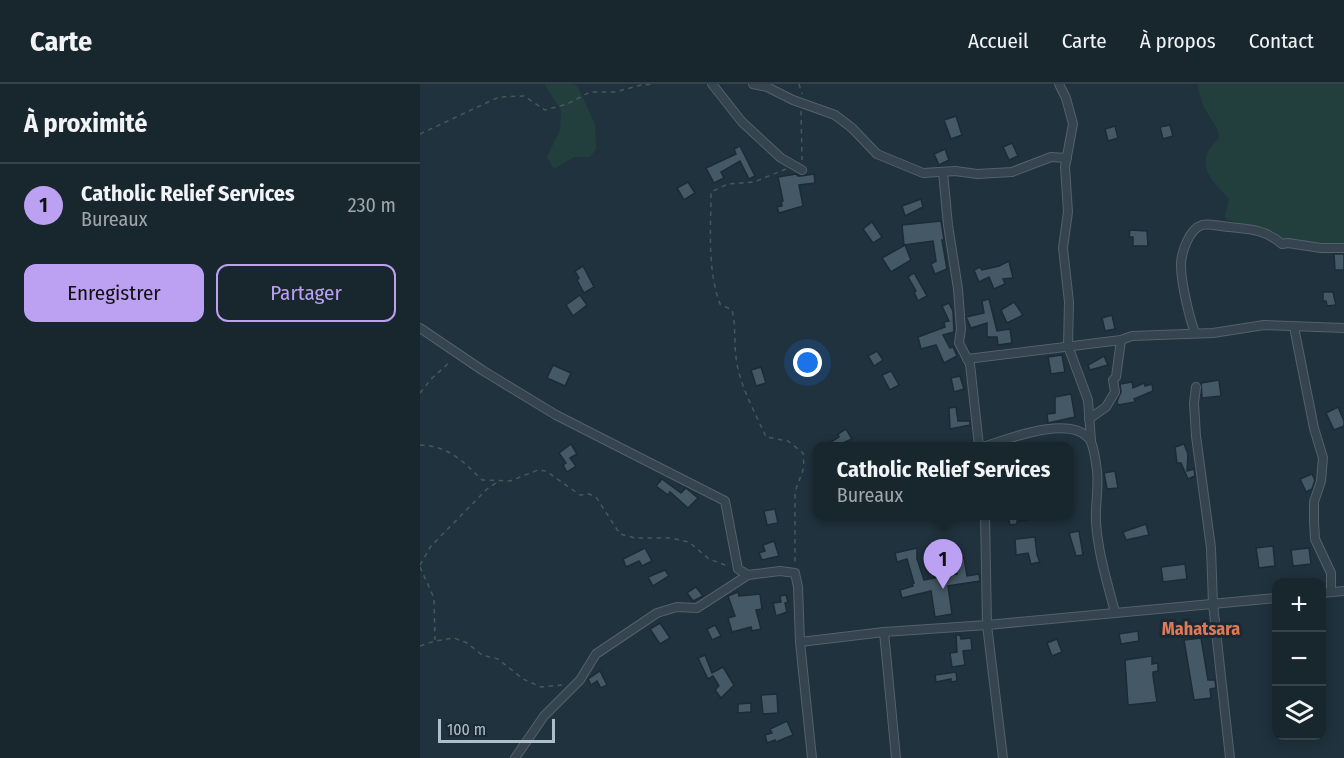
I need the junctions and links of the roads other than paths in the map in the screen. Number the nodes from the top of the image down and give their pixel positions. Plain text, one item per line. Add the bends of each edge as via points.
1 (712, 84) edge
2 (753, 84) edge
3 (1059, 84) edge
4 (1066, 158) junction
5 (799, 168) road end
6 (943, 172) junction
7 (1344, 248) edge
8 (1294, 327) junction
9 (420, 328) edge
10 (1344, 328) edge
11 (1195, 333) junction
12 (1121, 340) junction
13 (1068, 346) junction
14 (967, 359) junction
15 (1196, 387) dead end
16 (1089, 419) junction
17 (1091, 441) junction
18 (978, 442) edge
19 (1002, 442) edge
20 (985, 520) edge
21 (748, 575) junction
22 (1344, 591) edge
23 (1326, 593) edge
24 (1272, 598) edge
25 (1213, 604) junction
26 (1115, 612) junction
27 (987, 625) junction
28 (884, 632) junction
29 (800, 642) junction
30 (515, 758) edge
31 (812, 758) edge
32 (896, 758) edge
33 (1003, 758) edge
34 (1230, 758) edge

1 - 5 street via 742,122 781,158
2 - 6 street via 835,115 877,154 923,173
3 - 4 street via 1073,124
4 - 6 street via 1051,157 1012,172
4 - 13 street via 1068,212 1063,248 1069,302
6 - 14 street via 958,289 959,343
7 - 11 street via 1282,244 1270,234 1203,225 1193,231 1186,243 1181,263
8 - 10 street
8 - 11 street via 1264,325
8 - 23 street via 1323,458 1322,481 1314,502 1315,539 1331,573
9 - 21 street via 556,415 725,501 738,569
11 - 12 street
12 - 13 street
12 - 16 street via 1113,380 1115,392 1106,407
13 - 14 street
13 - 16 street via 1088,399
14 - 18 street
15 - 25 street via 1194,403 1211,548
16 - 17 street
17 - 19 street via 1082,432 1060,427
17 - 26 street via 1097,472 1096,521 1101,558
20 - 27 street
21 - 29 street via 795,573
21 - 30 street via 697,608 677,607 657,613 596,654 580,680 544,716
22 - 23 street
24 - 25 street
25 - 26 street
25 - 34 street
26 - 27 street
27 - 28 street
27 - 33 street
28 - 29 street
28 - 32 street
29 - 31 street

